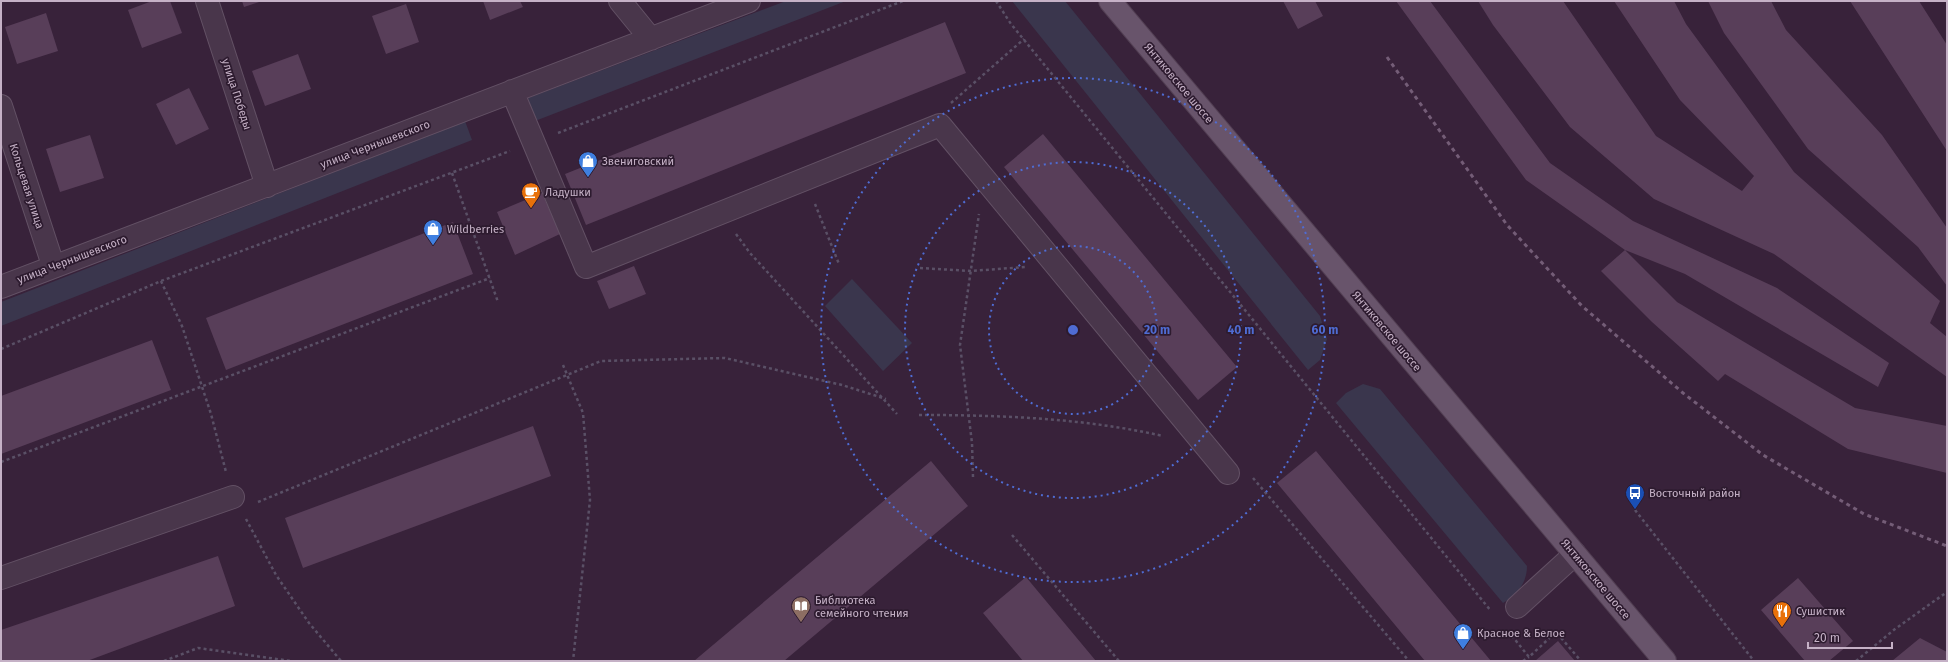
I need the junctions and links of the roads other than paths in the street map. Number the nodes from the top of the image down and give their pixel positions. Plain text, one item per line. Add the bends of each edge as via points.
1 (207, 1) edge
2 (620, 1) edge
3 (748, 1) edge
4 (1110, 1) edge
5 (651, 39) junction
6 (512, 91) junction
7 (1, 106) edge
8 (267, 186) junction
9 (53, 266) junction
10 (1, 287) edge
11 (1228, 472) dead end
12 (237, 503) road end
13 (1575, 554) junction
14 (1, 578) edge
15 (1517, 607) dead end
16 (1665, 661) edge

1 - 8 street, улица Победы
2 - 5 street
3 - 5 street, улица Чернышевского
4 - 13 main road, Янтиковское шоссе
5 - 6 street, улица Чернышевского
6 - 8 street, улица Чернышевского
6 - 11 street via 586,267 940,125
7 - 9 street, Кольцевая улица
8 - 9 street, улица Чернышевского
9 - 10 street, улица Чернышевского
12 - 14 street
13 - 15 street
13 - 16 main road, Янтиковское шоссе

